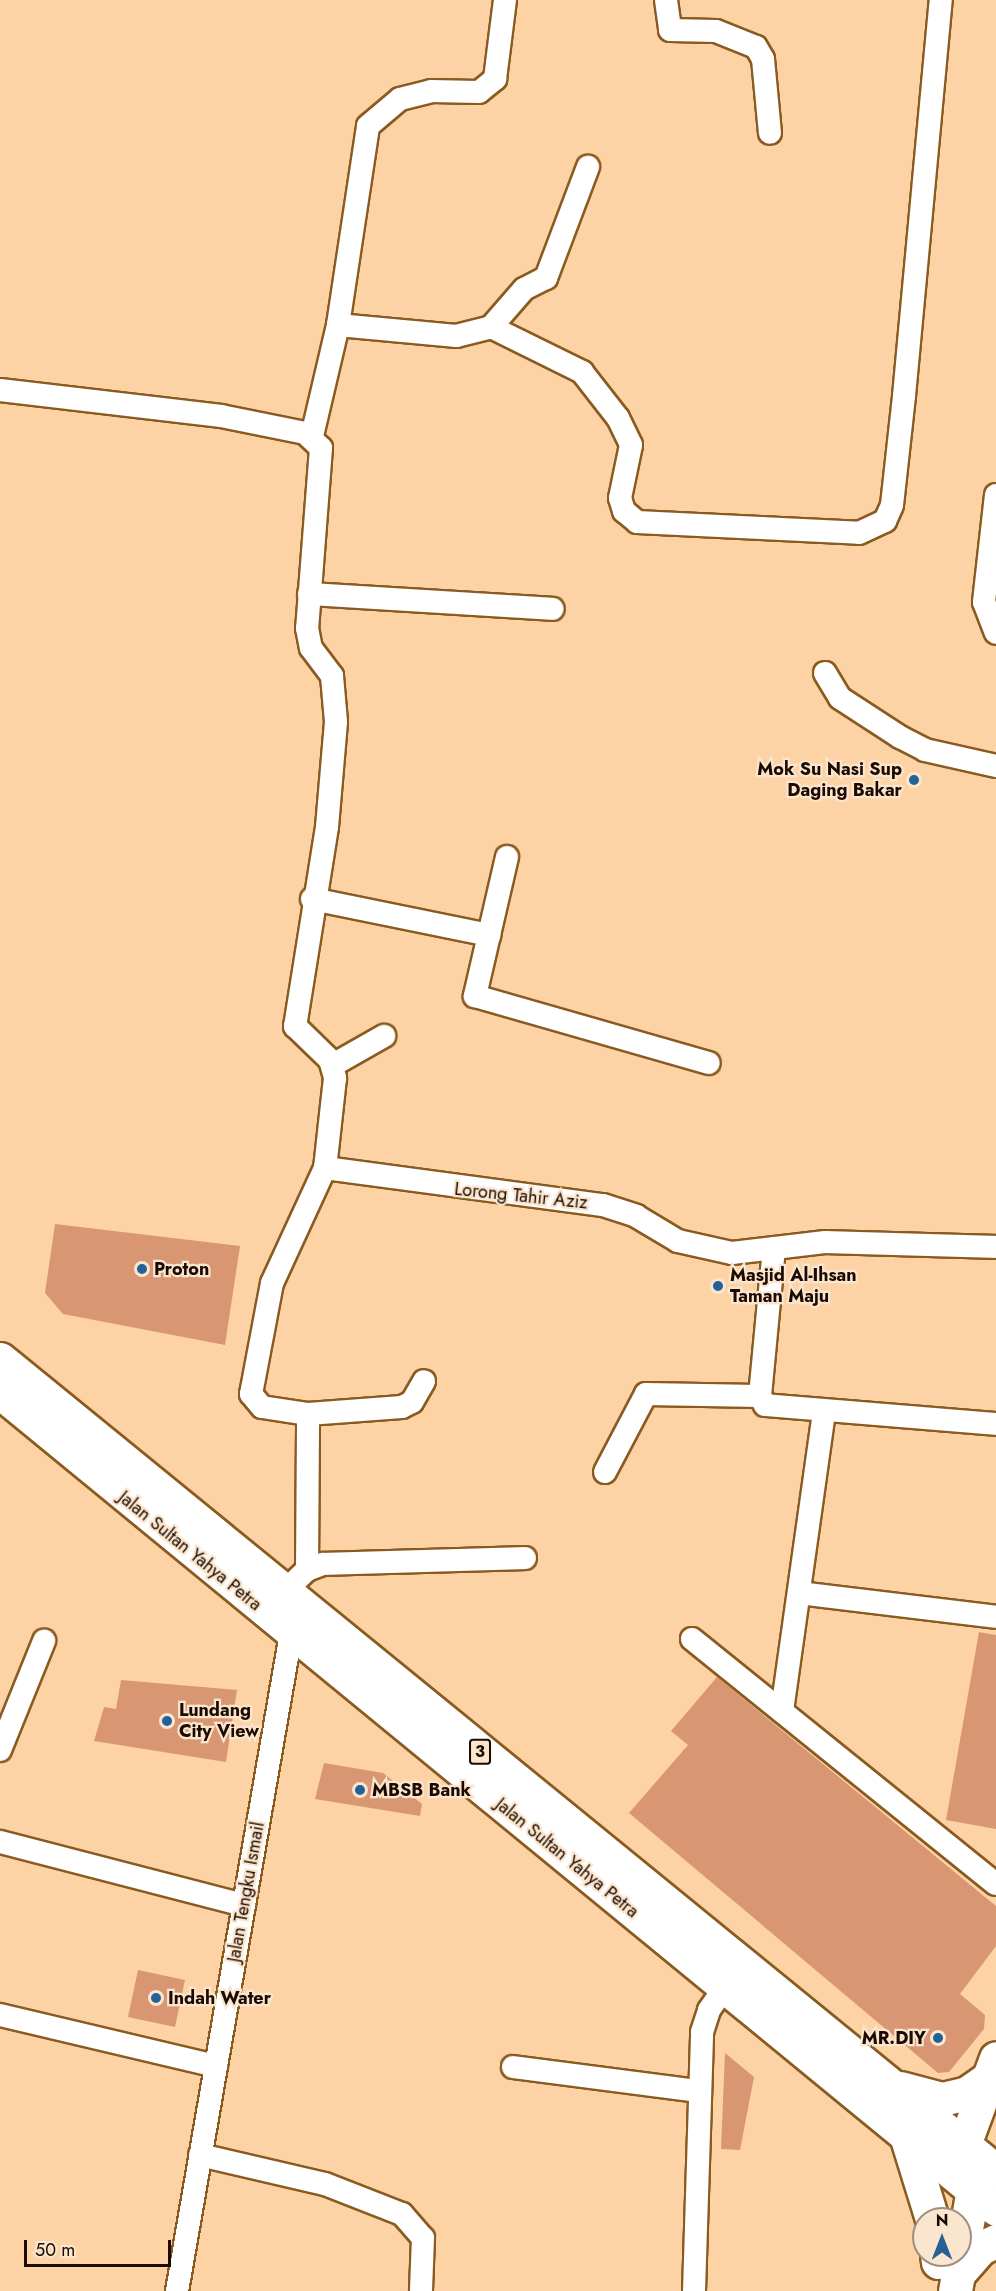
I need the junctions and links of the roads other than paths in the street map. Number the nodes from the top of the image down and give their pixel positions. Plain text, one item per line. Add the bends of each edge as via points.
1 (506, 0) edge
2 (666, 0) edge
3 (941, 0) edge
4 (770, 133) dead end
5 (588, 167) dead end
6 (338, 325) junction
7 (491, 327) junction
8 (0, 390) edge
9 (312, 436) junction
10 (996, 495) edge
11 (309, 594) junction
12 (553, 609) dead end
13 (996, 633) edge
14 (825, 673) dead end
15 (996, 766) edge
16 (507, 857) dead end
17 (312, 899) junction
18 (489, 935) junction
19 (384, 1036) dead end
20 (709, 1063) dead end
21 (333, 1065) junction
22 (325, 1168) junction
23 (996, 1247) edge
24 (774, 1248) junction
25 (0, 1359) edge
26 (424, 1381) dead end
27 (0, 1392) edge
28 (760, 1396) junction
29 (824, 1411) junction
30 (308, 1414) junction
31 (996, 1424) edge
32 (605, 1472) dead end
33 (525, 1558) dead end
34 (295, 1581) junction
35 (799, 1593) junction
36 (996, 1617) edge
37 (291, 1634) junction
38 (692, 1639) dead end
39 (44, 1641) dead end
40 (782, 1711) junction
41 (0, 1750) edge
42 (0, 1842) edge
43 (996, 1884) edge
44 (244, 1905) junction
45 (725, 1987) junction
46 (0, 2015) edge
47 (216, 2066) junction
48 (513, 2067) dead end
49 (993, 2068) edge
50 (883, 2079) junction
51 (699, 2091) junction
52 (996, 2115) edge
53 (904, 2133) junction
54 (200, 2155) junction
55 (977, 2174) edge
56 (928, 2207) edge
57 (954, 2207) edge
58 (996, 2241) edge
59 (944, 2271) edge
60 (177, 2291) edge
61 (421, 2291) edge
62 (694, 2291) edge

1 - 6 street via 495,79 479,92 430,91 400,99 368,126
2 - 4 street via 670,30 716,31 756,48 763,58
3 - 7 street via 904,396 892,506 885,521 859,533 637,522 624,511 620,498 631,445 618,418 582,372
5 - 7 street via 546,278 524,289
6 - 7 street via 456,336
6 - 9 street
8 - 9 street via 221,416
9 - 11 street via 322,456
10 - 13 street via 984,602
11 - 12 street
11 - 17 street via 311,648 332,676 336,722 327,827
14 - 15 street via 840,698 900,737 925,750
16 - 18 street
17 - 18 street
17 - 21 street via 295,1026
18 - 20 street via 475,996
19 - 21 street
21 - 22 street
22 - 24 street, Lorong Tahir Aziz via 603,1205 636,1216 678,1241 726,1252
22 - 30 street via 272,1283 251,1394 262,1407
23 - 24 street, Lorong Tahir Aziz via 826,1242
24 - 28 street
25 - 34 main road, Jalan Sultan Yahya Petra / 3
26 - 30 street via 412,1402 402,1407
27 - 37 main road, Jalan Sultan Yahya Petra / 3
28 - 29 street via 769,1407
28 - 32 street via 646,1394
29 - 31 street
29 - 35 street
30 - 34 street
33 - 34 street via 322,1564
34 - 50 main road, Jalan Sultan Yahya Petra / 3
35 - 36 street
35 - 40 street
37 - 44 street, Jalan Tengku Ismail
37 - 45 main road, Jalan Sultan Yahya Petra / 3
38 - 40 street
39 - 41 street
40 - 43 street
42 - 44 street
44 - 47 street, Jalan Tengku Ismail
45 - 51 street via 704,2020
45 - 53 main road, Jalan Sultan Yahya Petra / 3
46 - 47 street
47 - 54 street, Jalan Tengku Ismail
48 - 51 street
49 - 50 main road via 967,2093 942,2099 909,2093
49 - 55 main road
50 - 55 main road, Jalan Sultan Yahya Petra / 3
51 - 62 street
52 - 55 main road
53 - 55 main road, Jalan Sultan Yahya Petra / 3
53 - 56 main road
54 - 60 street, Jalan Tengku Ismail
54 - 61 street via 324,2184 402,2214 423,2238
55 - 57 main road
55 - 59 main road
58 - 59 main road

